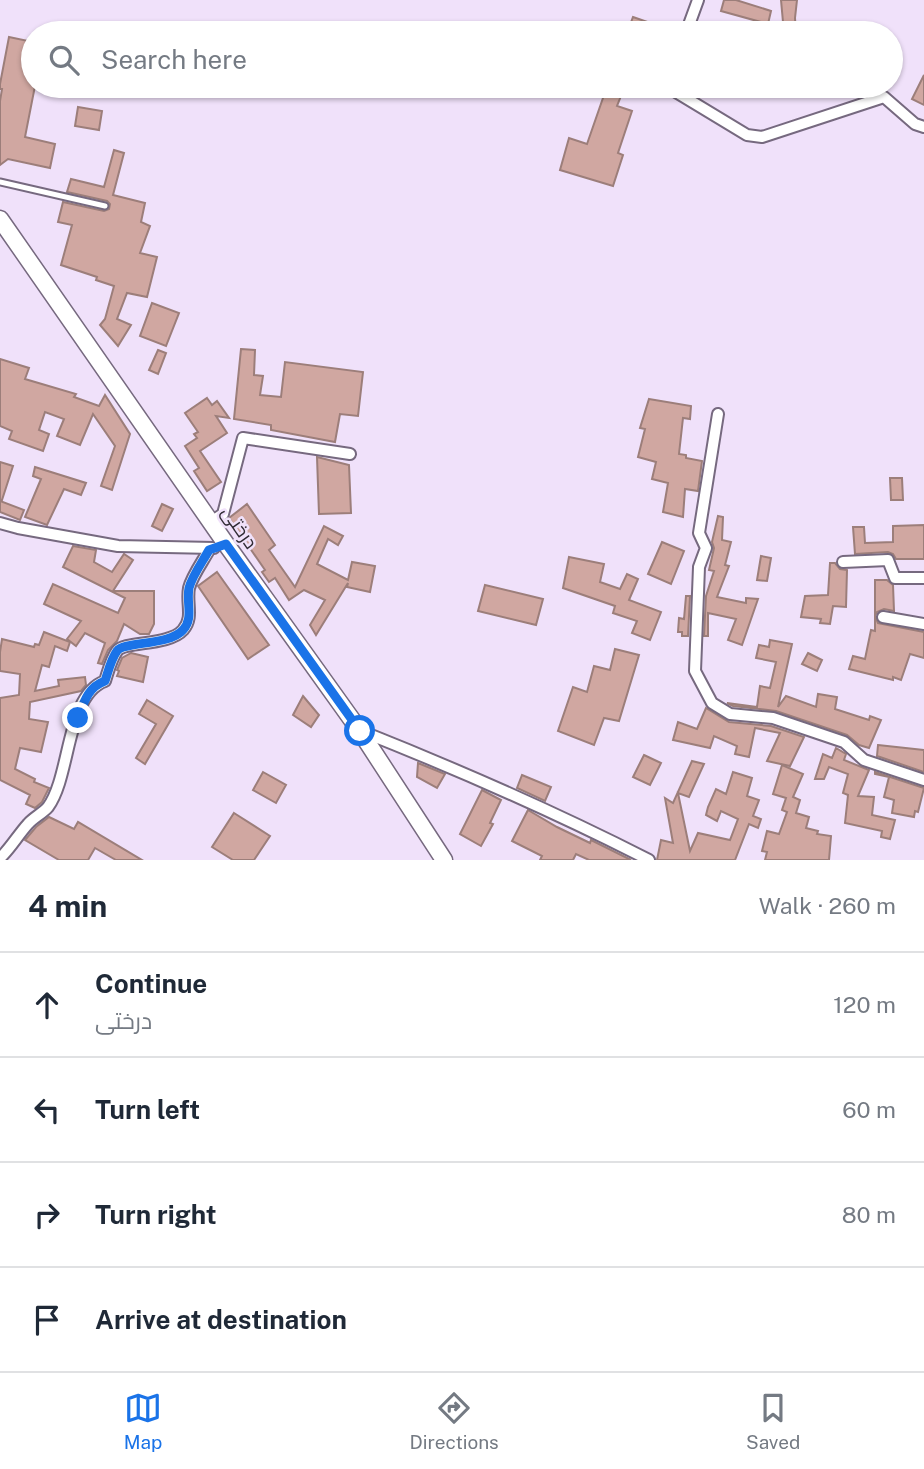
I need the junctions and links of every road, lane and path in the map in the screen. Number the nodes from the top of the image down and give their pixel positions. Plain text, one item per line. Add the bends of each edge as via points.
1 (698, 0) edge
2 (690, 21) edge
3 (686, 98) edge
4 (881, 98) edge
5 (885, 98) edge
6 (924, 127) edge
7 (0, 182) edge
8 (105, 206) dead end
9 (0, 219) edge
10 (718, 414) dead end
11 (350, 454) dead end
12 (211, 522) junction
13 (0, 523) edge
14 (226, 544) junction
15 (209, 550) junction
16 (844, 562) dead end
17 (924, 578) edge
18 (883, 617) dead end
19 (924, 624) edge
20 (360, 731) junction
21 (924, 780) edge
22 (0, 858) edge
23 (444, 860) edge
24 (649, 860) edge

1 - 2 street
3 - 4 street via 747,135 762,137
5 - 6 street
7 - 8 lane
9 - 12 street, درختی
10 - 21 street via 699,533 706,548 699,567 695,671 712,703 730,715 773,718 844,742 864,760
11 - 12 street via 243,438 223,514
12 - 14 street, درختی
13 - 15 street via 118,546
14 - 15 street
14 - 20 street, درختی
15 - 22 street via 189,588 189,620 183,631 117,650 105,681 96,684 86,698 48,808
16 - 17 street via 888,560 895,578
18 - 19 street
20 - 23 street, درختی
20 - 24 street via 542,807

